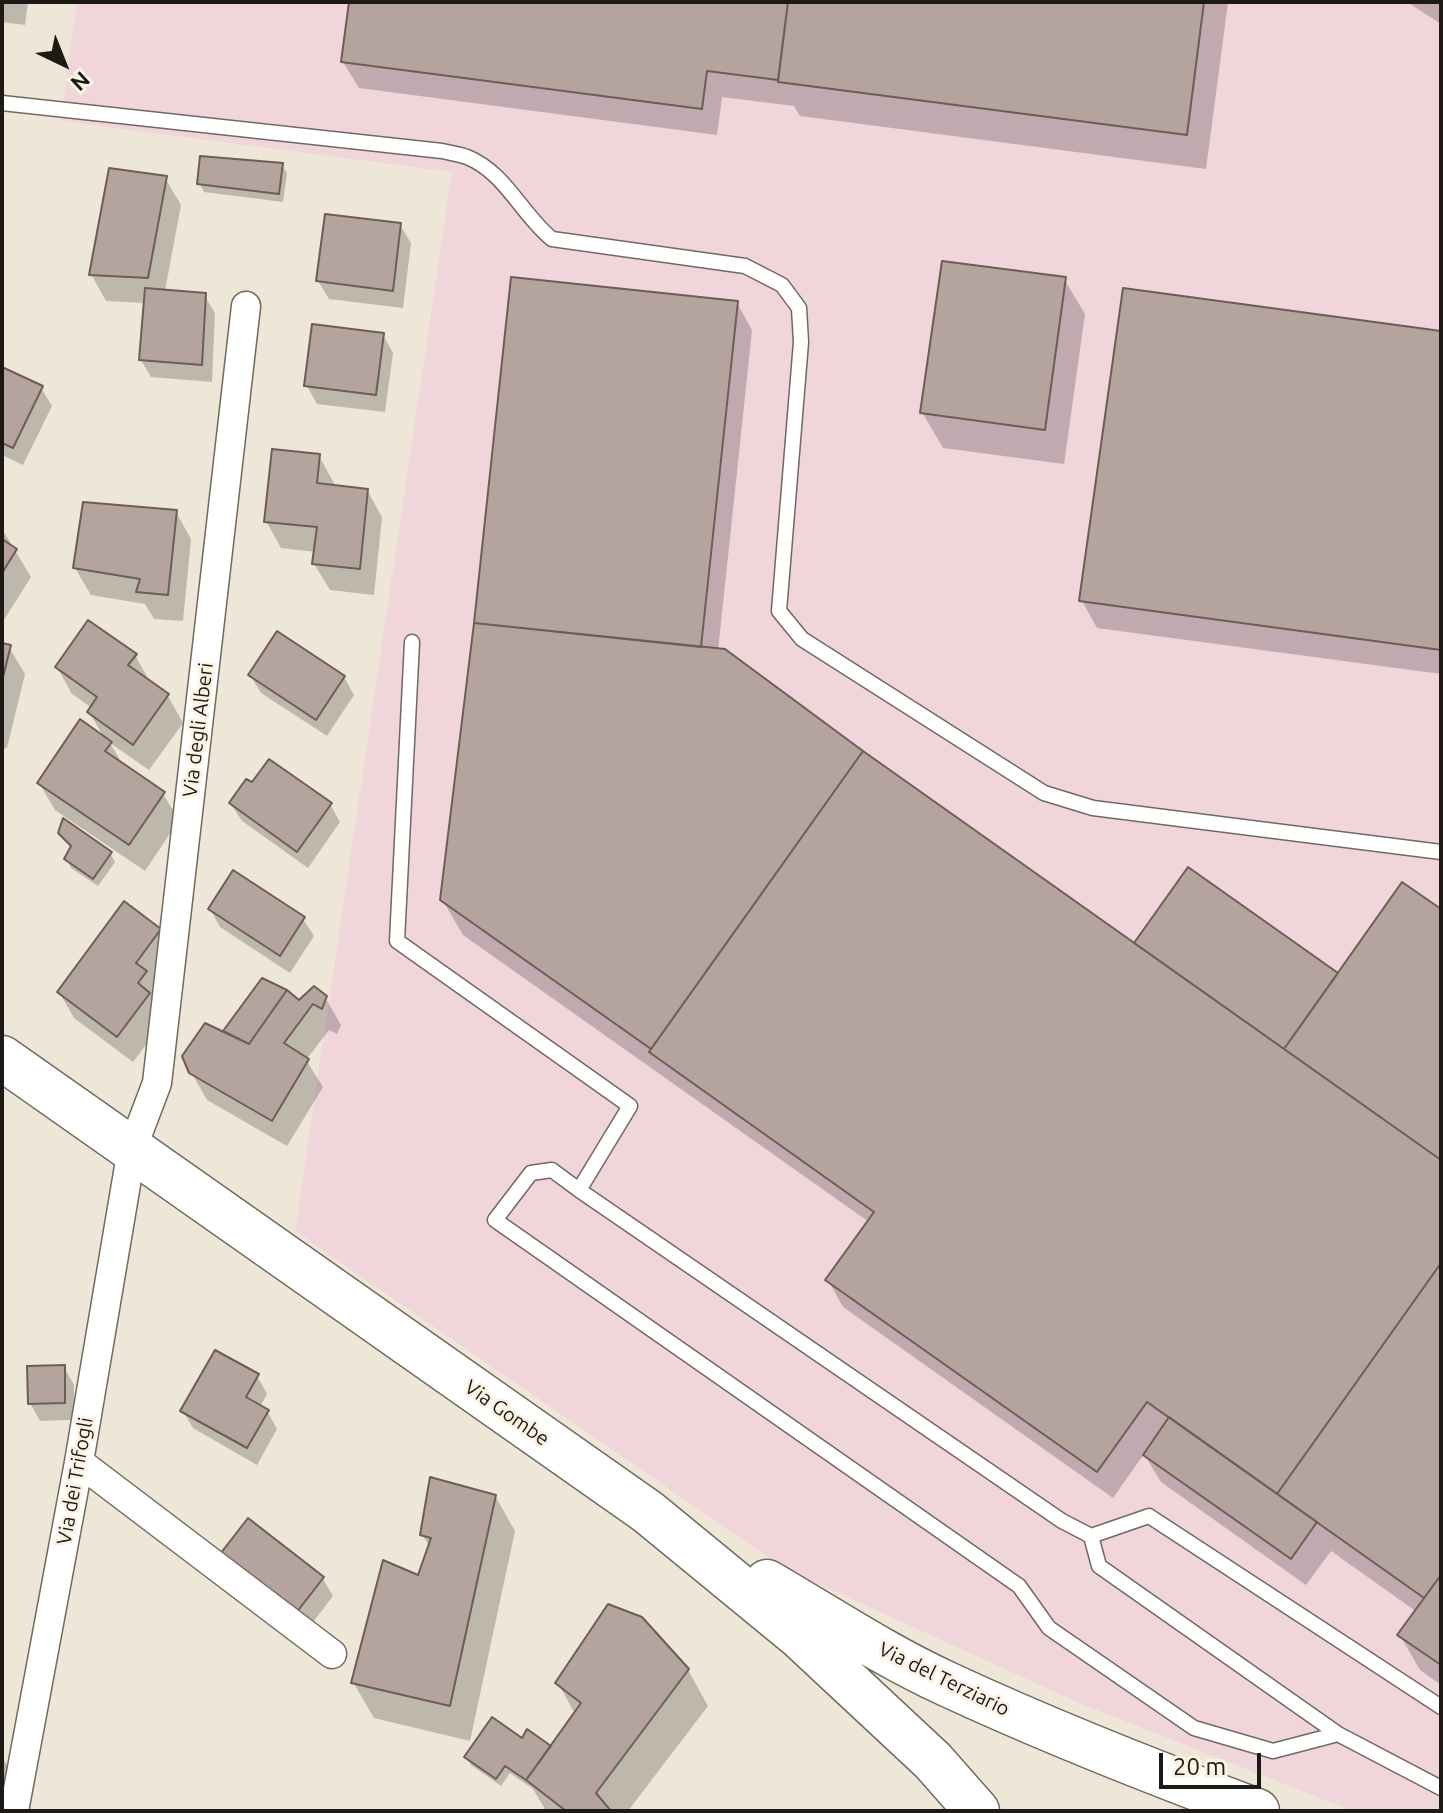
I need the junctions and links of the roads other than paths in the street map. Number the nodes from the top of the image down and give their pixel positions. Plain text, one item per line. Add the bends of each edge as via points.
1 (2, 103) edge
2 (246, 306) dead end
3 (412, 642) dead end
4 (1441, 852) edge
5 (2, 1058) edge
6 (132, 1149) junction
7 (579, 1190) junction
8 (79, 1462) junction
9 (648, 1512) junction
10 (1091, 1536) junction
11 (332, 1654) dead end
12 (1441, 1707) edge
13 (1338, 1734) junction
14 (1441, 1788) edge
15 (14, 1811) edge
16 (977, 1811) edge
17 (1257, 1811) edge

1 - 4 lane via 442,151 467,157 492,172 552,239 745,266 782,285 799,308 801,342 779,611 802,639 1044,793 1093,808
2 - 6 street, Via degli Alberi via 157,1083
3 - 7 lane via 397,941 630,1106
5 - 6 main road, Via Gombe
6 - 8 street, Via dei Trifogli
6 - 9 main road, Via Gombe
7 - 10 lane
7 - 13 lane via 552,1170 531,1173 495,1220 1019,1586 1049,1628 1194,1728 1273,1751
8 - 11 street
8 - 15 street, Via dei Trifogli
9 - 16 main road, Via Gombe via 799,1636 933,1761
9 - 17 main road, Via del Terziario via 946,1684
10 - 12 lane via 1149,1516
10 - 13 lane via 1099,1566
13 - 14 lane

